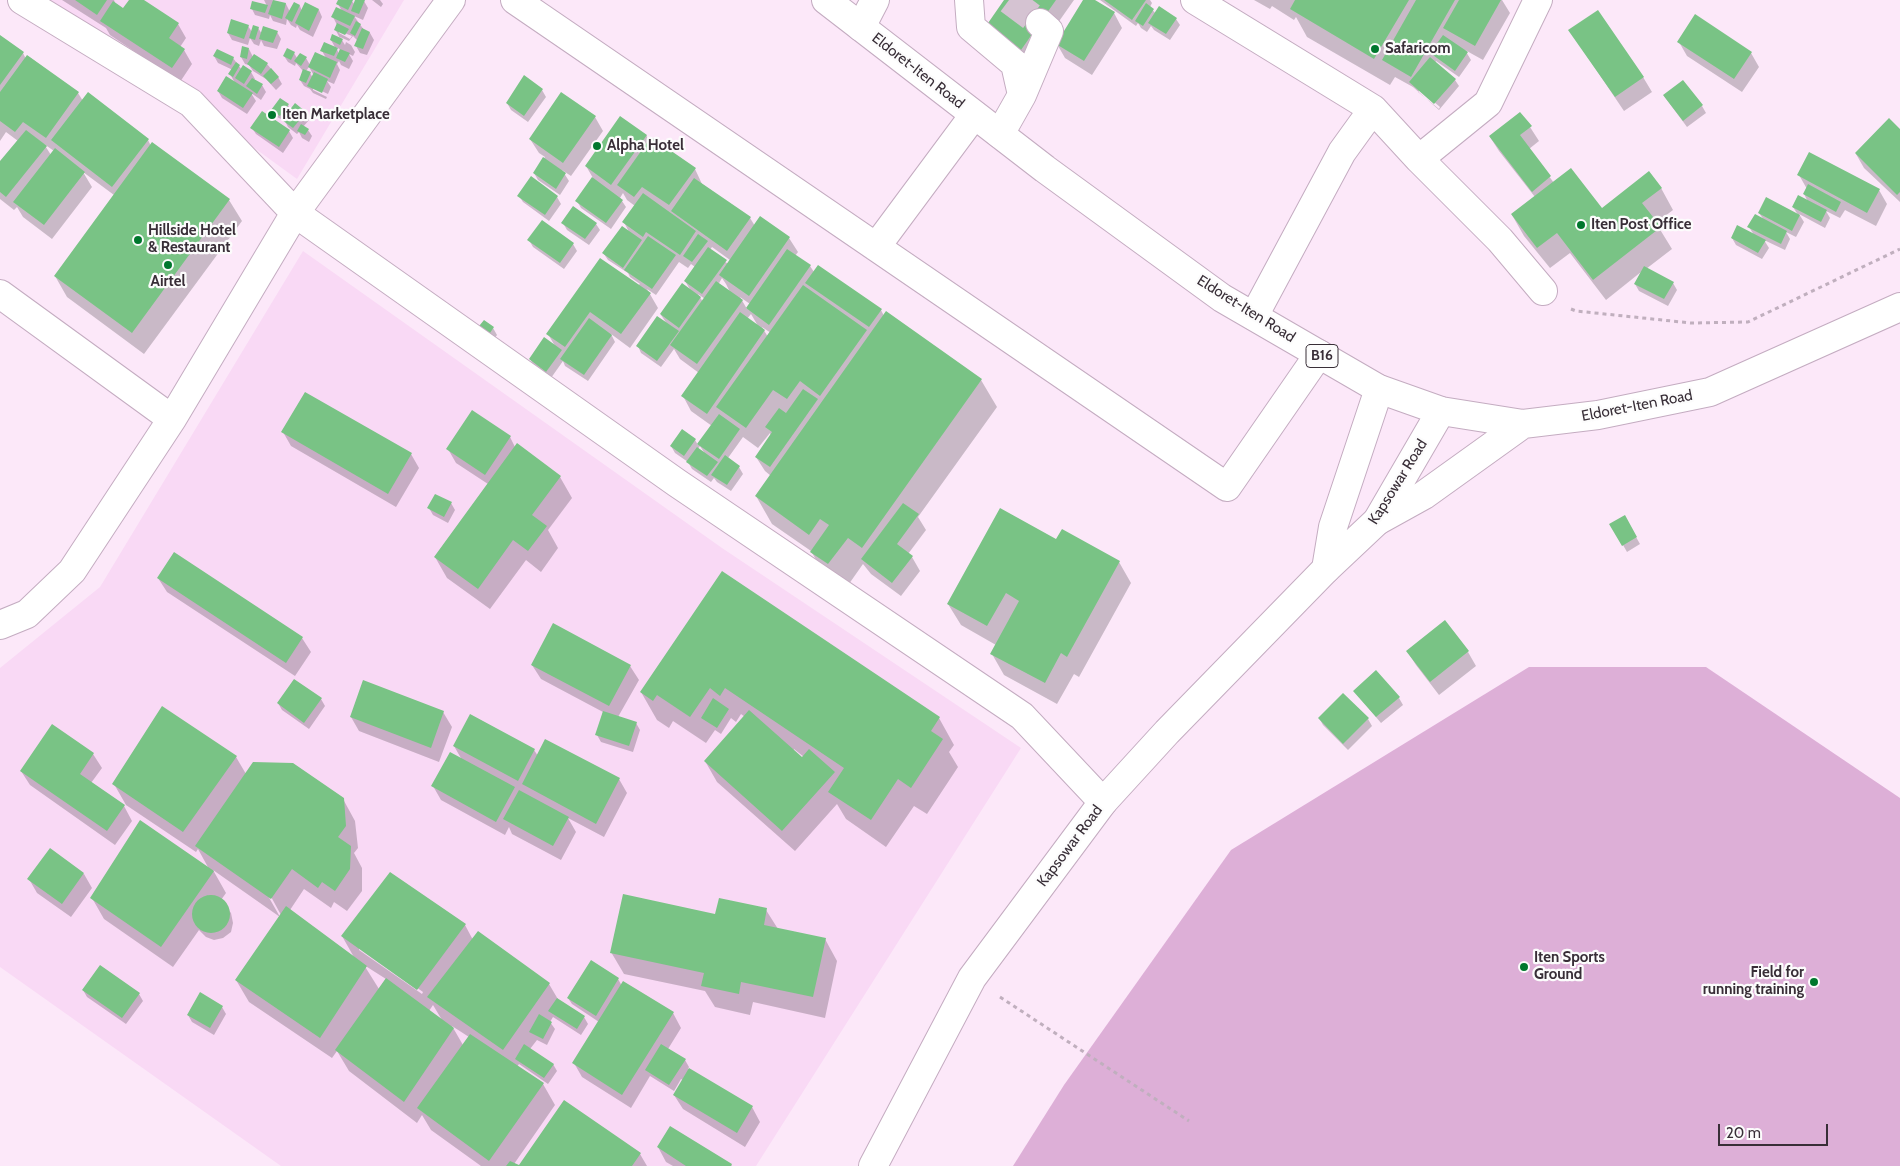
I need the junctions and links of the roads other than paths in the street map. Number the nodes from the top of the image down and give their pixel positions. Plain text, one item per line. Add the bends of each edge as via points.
1 (22, 0) edge
2 (451, 0) edge
3 (515, 0) edge
4 (826, 0) edge
5 (875, 0) edge
6 (969, 0) edge
7 (1195, 0) edge
8 (1538, 0) edge
9 (1040, 23) tunnel mouth
10 (861, 27) junction
11 (1022, 95) junction
12 (1372, 109) junction
13 (974, 114) junction
14 (1000, 134) junction
15 (1419, 160) junction
16 (295, 213) junction
17 (876, 247) junction
18 (1543, 291) road end
19 (0, 294) edge
20 (1900, 307) edge
21 (1254, 316) junction
22 (1319, 354) junction
23 (1379, 389) junction
24 (1441, 411) junction
25 (172, 419) junction
26 (1523, 424) junction
27 (1377, 520) junction
28 (1326, 569) junction
29 (0, 626) edge
30 (1103, 802) junction
31 (873, 1166) edge

1 - 16 street via 191,103
2 - 16 street
3 - 17 street
4 - 10 street, Eldoret-Iten Road / B16
5 - 10 street
6 - 11 street via 971,27 1015,64
7 - 12 street
8 - 15 street via 1488,103
9 - 11 street via 1049,32
10 - 13 street, Eldoret-Iten Road / B16
11 - 14 street
12 - 15 street
12 - 21 street via 1342,152
13 - 14 street, Eldoret-Iten Road / B16
13 - 17 street
14 - 21 street, Eldoret-Iten Road / B16 via 1222,298
15 - 18 street via 1500,240
16 - 25 street
16 - 30 street via 676,483 1022,716
17 - 22 street via 1226,488
19 - 25 street
20 - 26 street, Eldoret-Iten Road / B16 via 1710,392 1598,415
21 - 22 street, Eldoret-Iten Road / B16
22 - 23 street, Eldoret-Iten Road / B16
23 - 24 street, Eldoret-Iten Road / B16
23 - 28 street via 1332,527
24 - 26 street, Eldoret-Iten Road / B16
24 - 27 street, Kapsowar Road
25 - 29 street via 72,571 28,614
26 - 27 street via 1424,495
27 - 28 street, Kapsowar Road
28 - 30 street, Kapsowar Road
30 - 31 street, Kapsowar Road via 972,978

